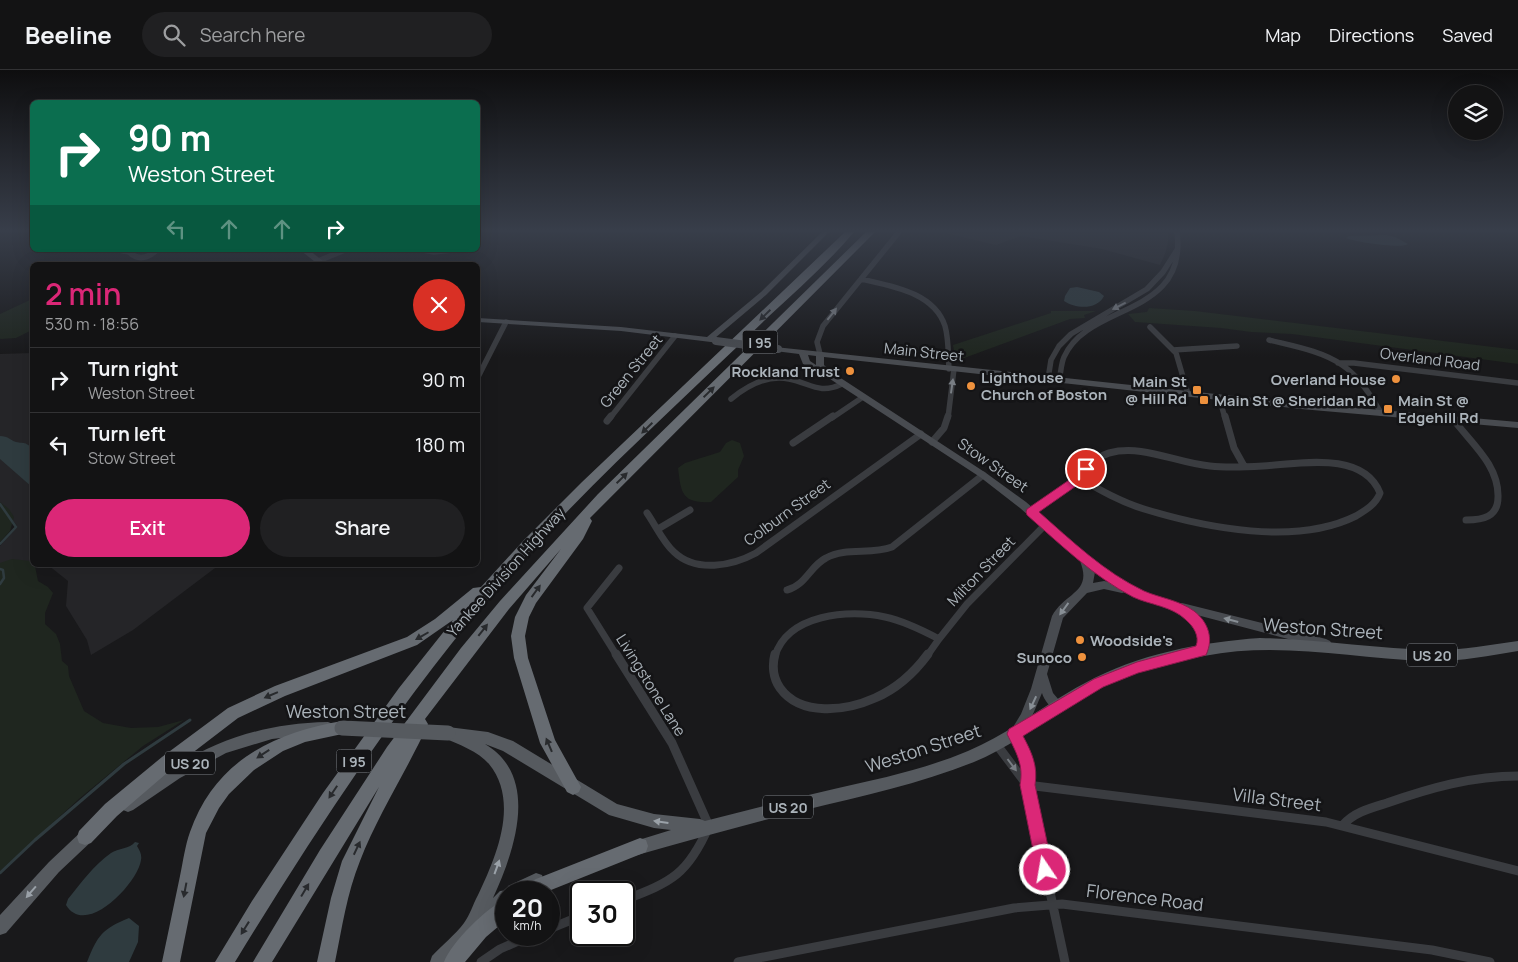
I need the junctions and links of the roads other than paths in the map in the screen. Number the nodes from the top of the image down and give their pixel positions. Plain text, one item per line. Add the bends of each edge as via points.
1 (784, 274) edge
2 (807, 274) edge
3 (828, 274) edge
4 (864, 274) edge
5 (1162, 274) edge
6 (1170, 274) edge
7 (861, 280) junction
8 (480, 320) edge
9 (506, 322) junction
10 (1150, 327) dead end
11 (674, 336) junction
12 (1269, 340) dead end
13 (713, 341) junction
14 (1237, 346) dead end
15 (1173, 350) junction
16 (804, 352) junction
17 (820, 354) junction
18 (1338, 363) junction
19 (951, 369) junction
20 (480, 373) edge
21 (1048, 379) junction
22 (1059, 380) junction
23 (1518, 383) edge
24 (842, 384) junction
25 (1188, 394) junction
26 (863, 397) junction
27 (1220, 397) junction
28 (730, 399) dead end
29 (1381, 413) junction
30 (1453, 420) junction
31 (607, 421) dead end
32 (1518, 425) edge
33 (921, 434) junction
34 (932, 442) junction
35 (793, 443) dead end
36 (1244, 466) junction
37 (983, 475) junction
38 (1079, 478) junction
39 (594, 506) junction
40 (690, 510) dead end
41 (1031, 512) junction
42 (648, 513) dead end
43 (1466, 520) dead end
44 (1046, 524) junction
45 (658, 529) junction
46 (1082, 556) junction
47 (619, 568) dead end
48 (501, 573) junction
49 (1084, 589) junction
50 (787, 590) dead end
51 (1147, 597) junction
52 (1166, 604) junction
53 (939, 639) junction
54 (1518, 646) edge
55 (1346, 648) junction
56 (1201, 651) junction
57 (1044, 669) junction
58 (432, 697) junction
59 (1058, 706) junction
60 (342, 728) junction
61 (448, 733) junction
62 (1014, 734) junction
63 (997, 745) junction
64 (1518, 776) edge
65 (1027, 785) junction
66 (573, 787) junction
67 (1343, 825) junction
68 (709, 826) junction
69 (85, 838) junction
70 (640, 846) junction
71 (1518, 871) edge
72 (535, 881) edge
73 (551, 881) edge
74 (635, 896) edge
75 (1052, 904) junction
76 (495, 906) edge
77 (495, 918) edge
78 (0, 927) edge
79 (470, 928) junction
80 (507, 946) edge
81 (171, 962) edge
82 (224, 962) edge
83 (262, 962) edge
84 (326, 962) edge
85 (438, 962) edge
86 (453, 962) edge
87 (482, 962) edge
88 (738, 962) edge
89 (1065, 962) edge
90 (1490, 962) edge

1 - 13 street via 736,319 716,333
2 -> 48 highway, Yankee Division Highway / I 95
39 -> 3 highway, Yankee Division Highway / I 95
4 - 7 street
5 -> 21 street via 1133,299 1078,327 1066,337 1053,356
6 - 22 street via 1156,291 1071,344 1061,363
17 -> 7 street via 816,342 823,326
7 - 19 street via 910,293 934,308 944,323
8 - 9 street, Main Street
9 - 11 street, Main Street via 609,328
9 - 20 street
10 - 15 street
11 - 13 street, Main Street
11 - 31 street, Green Street
12 - 18 street
13 - 16 street, Main Street, bridge
14 - 15 street
15 - 25 street
16 - 17 street, Main Street
16 - 24 street, Stow Street via 804,360 810,367
17 - 19 street, Main Street
17 - 24 street, Stow Street via 821,367
18 - 23 street, Overland Road via 1354,362
18 - 29 street via 1352,374
19 - 21 street, Main Street
34 -> 19 street via 941,434 950,403
21 - 22 street, Main Street
22 - 25 street, Main Street
24 - 26 street, Stow Street
24 - 28 street via 824,390 777,378 750,384
25 - 27 street, Main Street
26 - 33 street, Stow Street
26 - 35 street
27 - 29 street, Main Street
27 - 36 street via 1234,448
29 - 30 street, Main Street
30 - 32 street, Main Street
30 - 43 street via 1488,463 1498,488 1498,506 1492,516 1484,520
33 - 34 street, Stow Street
33 - 45 street, Colburn Street via 742,560 712,565 690,562 675,552
34 - 37 street, Stow Street
36 - 38 street via 1200,465 1123,451 1101,456
36 - 38 street via 1306,461 1338,464 1370,477 1378,486 1379,495 1364,511 1342,523 1315,530 1275,531 1217,525 1146,510
37 - 41 street, Stow Street
37 - 50 street via 892,546 879,552 848,552 831,556 818,564 800,586
38 - 41 street
58 -> 39 highway, Yankee Division Highway / I 95 via 506,602
66 -> 39 highway via 548,743 520,658 518,636 528,603 578,536
40 - 45 street
41 - 44 street, Stow Street
42 - 45 street, Colburn Street
44 - 46 street, Stow Street
44 - 53 street, Milton Street via 968,603
46 - 49 street via 1091,574
46 - 51 street, Stow Street via 1119,583
47 - 68 street, Livingstone Lane via 587,608 670,738
48 -> 69 highway via 440,623 412,641 280,691 233,713 111,810
48 -> 82 highway, Yankee Division Highway / I 95 via 430,658 363,748
49 - 51 street via 1109,585
49 -> 57 street via 1058,616
51 - 52 street, Stow Street
55 -> 52 street
52 - 56 street, Stow Street via 1183,610 1197,622 1204,636
53 - 53 street, Milton Street via 905,623 880,616 825,617 801,626 783,638 774,656 774,673 782,690 804,706 824,709 854,705 878,697 908,678
54 - 55 main road, Weston Street / US 20 via 1472,654 1435,655
55 - 56 main road, Weston Street / US 20 via 1266,642
56 - 59 main road, Weston Street / US 20 via 1127,671
57 - 59 street via 1047,692
57 -> 62 street via 1035,697
83 -> 58 highway, Yankee Division Highway / I 95 via 355,808
84 -> 58 highway via 350,864 405,759
59 - 62 main road, Weston Street / US 20
60 - 61 main road, Weston Street / US 20, bridge
60 - 69 main road, Weston Street / US 20 via 286,729 219,749 164,780
60 -> 81 highway via 300,736 277,746 248,766 219,794 198,833
61 - 66 main road, Weston Street / US 20 via 499,742
79 -> 61 main road via 500,859 509,826 511,796 504,775 493,758
62 - 63 main road, Weston Street / US 20
62 - 65 street via 1026,757
63 -> 65 street
63 - 68 main road, Weston Street / US 20 via 954,763 904,778
64 - 67 street via 1478,777 1446,785 1360,812
65 - 67 street, Villa Street
65 - 75 street
68 -> 66 main road, Weston Street / US 20 via 635,817
67 - 71 street, Villa Street
68 - 70 main road, Weston Street / US 20
68 - 74 street via 694,858 682,873 664,885
69 -> 78 main road, Weston Street / US 20
70 - 72 main road, Weston Street / US 20 via 572,866
70 - 73 highway via 614,859
75 - 88 street, Florence Road via 1014,908
75 - 89 street
75 - 90 street, Florence Road via 1432,950
76 - 79 main road
77 - 86 highway
79 - 85 main road
80 - 87 street

